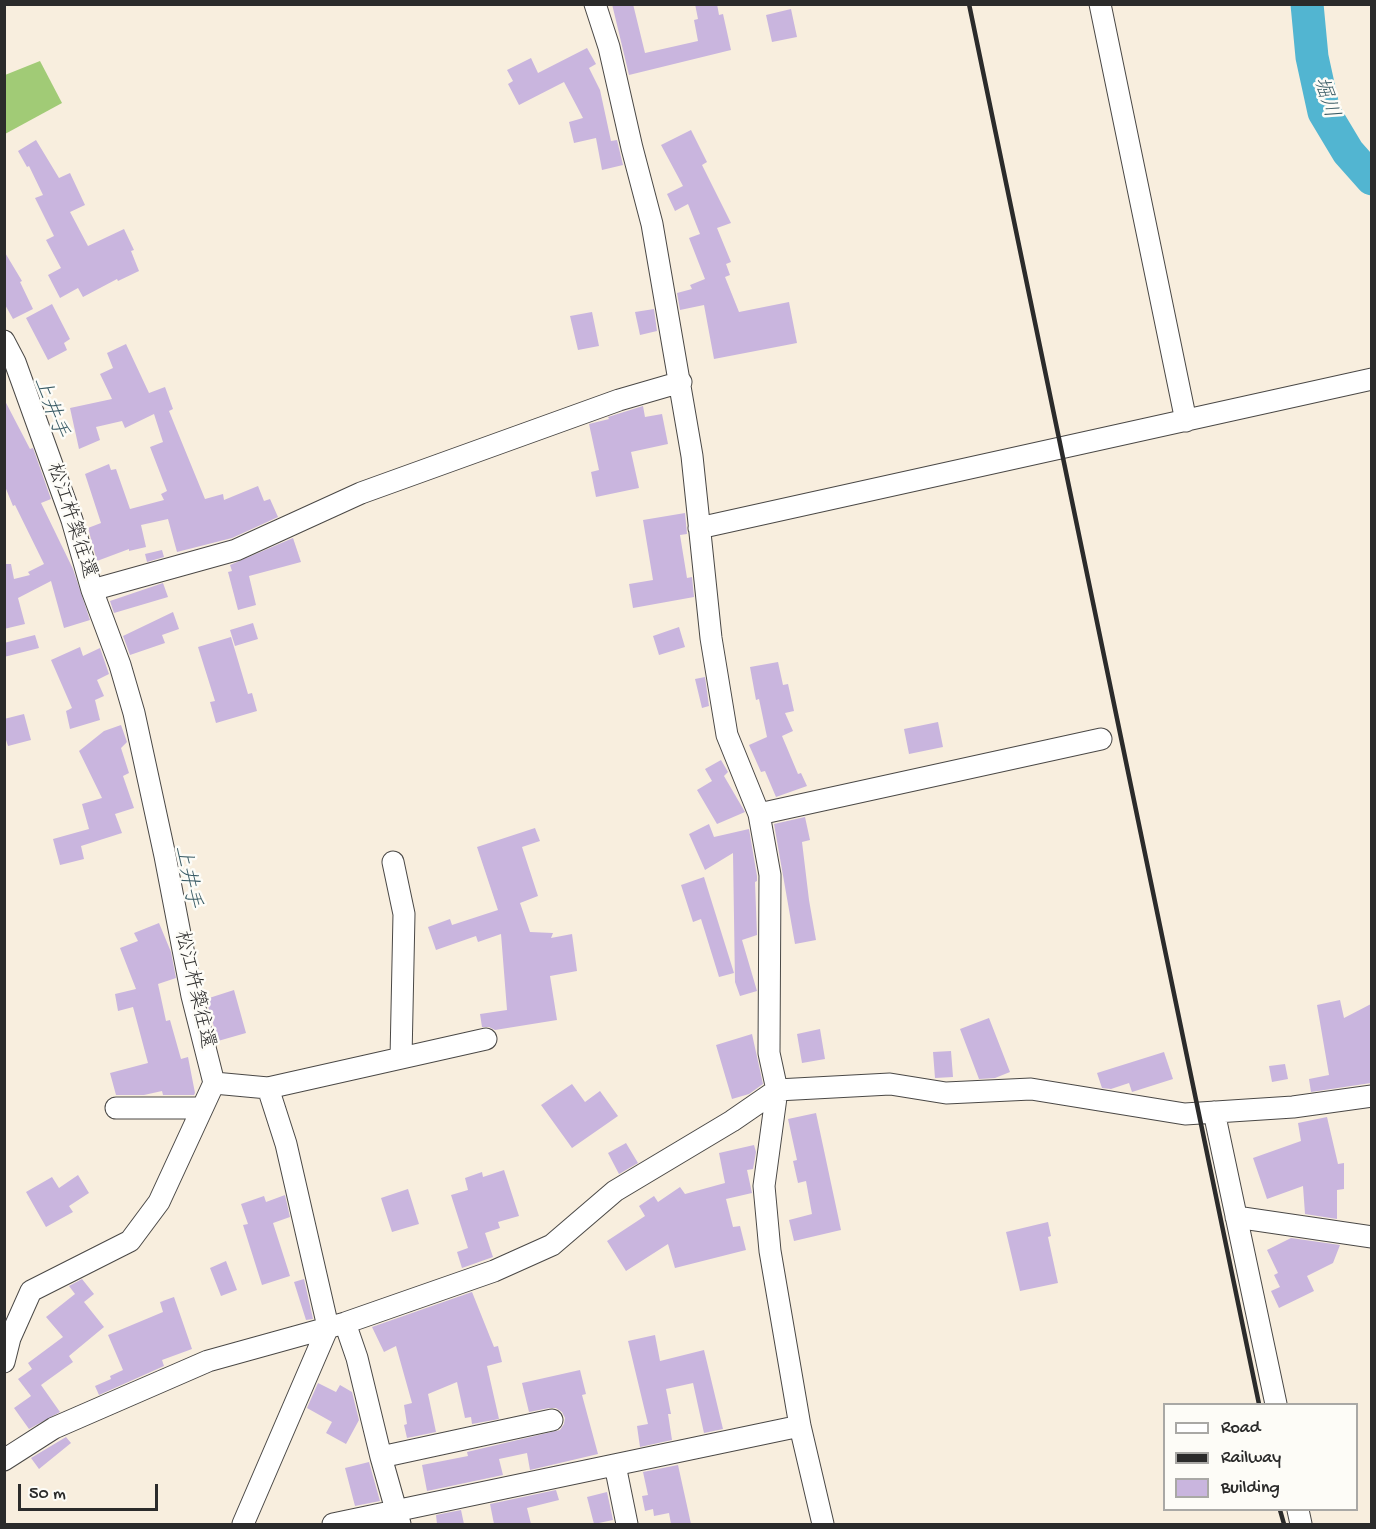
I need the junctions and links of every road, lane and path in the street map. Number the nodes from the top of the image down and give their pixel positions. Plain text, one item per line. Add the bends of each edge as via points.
1 (595, 4) edge
2 (1100, 4) edge
3 (4, 340) edge
4 (1371, 379) edge
5 (681, 382) junction
6 (1186, 421) junction
7 (699, 528) junction
8 (92, 590) junction
9 (1101, 740) dead end
10 (759, 814) junction
11 (393, 862) dead end
12 (486, 1039) dead end
13 (401, 1058) junction
14 (214, 1083) junction
15 (268, 1088) junction
16 (777, 1090) junction
17 (1371, 1096) edge
18 (116, 1108) dead end
19 (202, 1108) junction
20 (1214, 1112) junction
21 (1236, 1217) junction
22 (1371, 1237) edge
23 (337, 1325) junction
24 (7, 1339) edge
25 (4, 1362) edge
26 (1276, 1403) edge
27 (552, 1419) dead end
28 (800, 1426) junction
29 (381, 1457) junction
30 (4, 1460) edge
31 (615, 1465) junction
32 (398, 1518) edge
33 (243, 1524) edge
34 (333, 1524) edge
35 (627, 1524) edge
36 (823, 1524) edge

1 - 5 street via 609,46 652,224
2 - 6 street
3 - 8 street, 松江杵築往還 via 72,520
4 - 6 street
5 - 7 street
5 - 8 street via 619,400 361,494 236,550
6 - 7 street
7 - 10 street via 727,735
8 - 14 street, 松江杵築往還 via 134,713 192,996
9 - 10 street
10 - 16 street via 770,875 769,1053
11 - 13 street via 404,914
12 - 13 street
13 - 15 street
14 - 15 street
14 - 19 street
15 - 23 street
16 - 20 street via 890,1084 946,1093 1032,1089 1185,1114
16 - 23 street via 615,1191 552,1245 494,1271
16 - 28 street via 764,1186 770,1251
17 - 20 street via 1293,1107
18 - 19 street
19 - 24 street via 159,1202 130,1241 31,1291
20 - 21 street
21 - 22 street
21 - 26 street
23 - 29 street via 357,1358
23 - 30 street via 208,1361 54,1428
23 - 33 street
24 - 25 street
27 - 29 street
28 - 31 street
28 - 36 street
29 - 32 street
31 - 32 street
31 - 35 street
32 - 34 street

